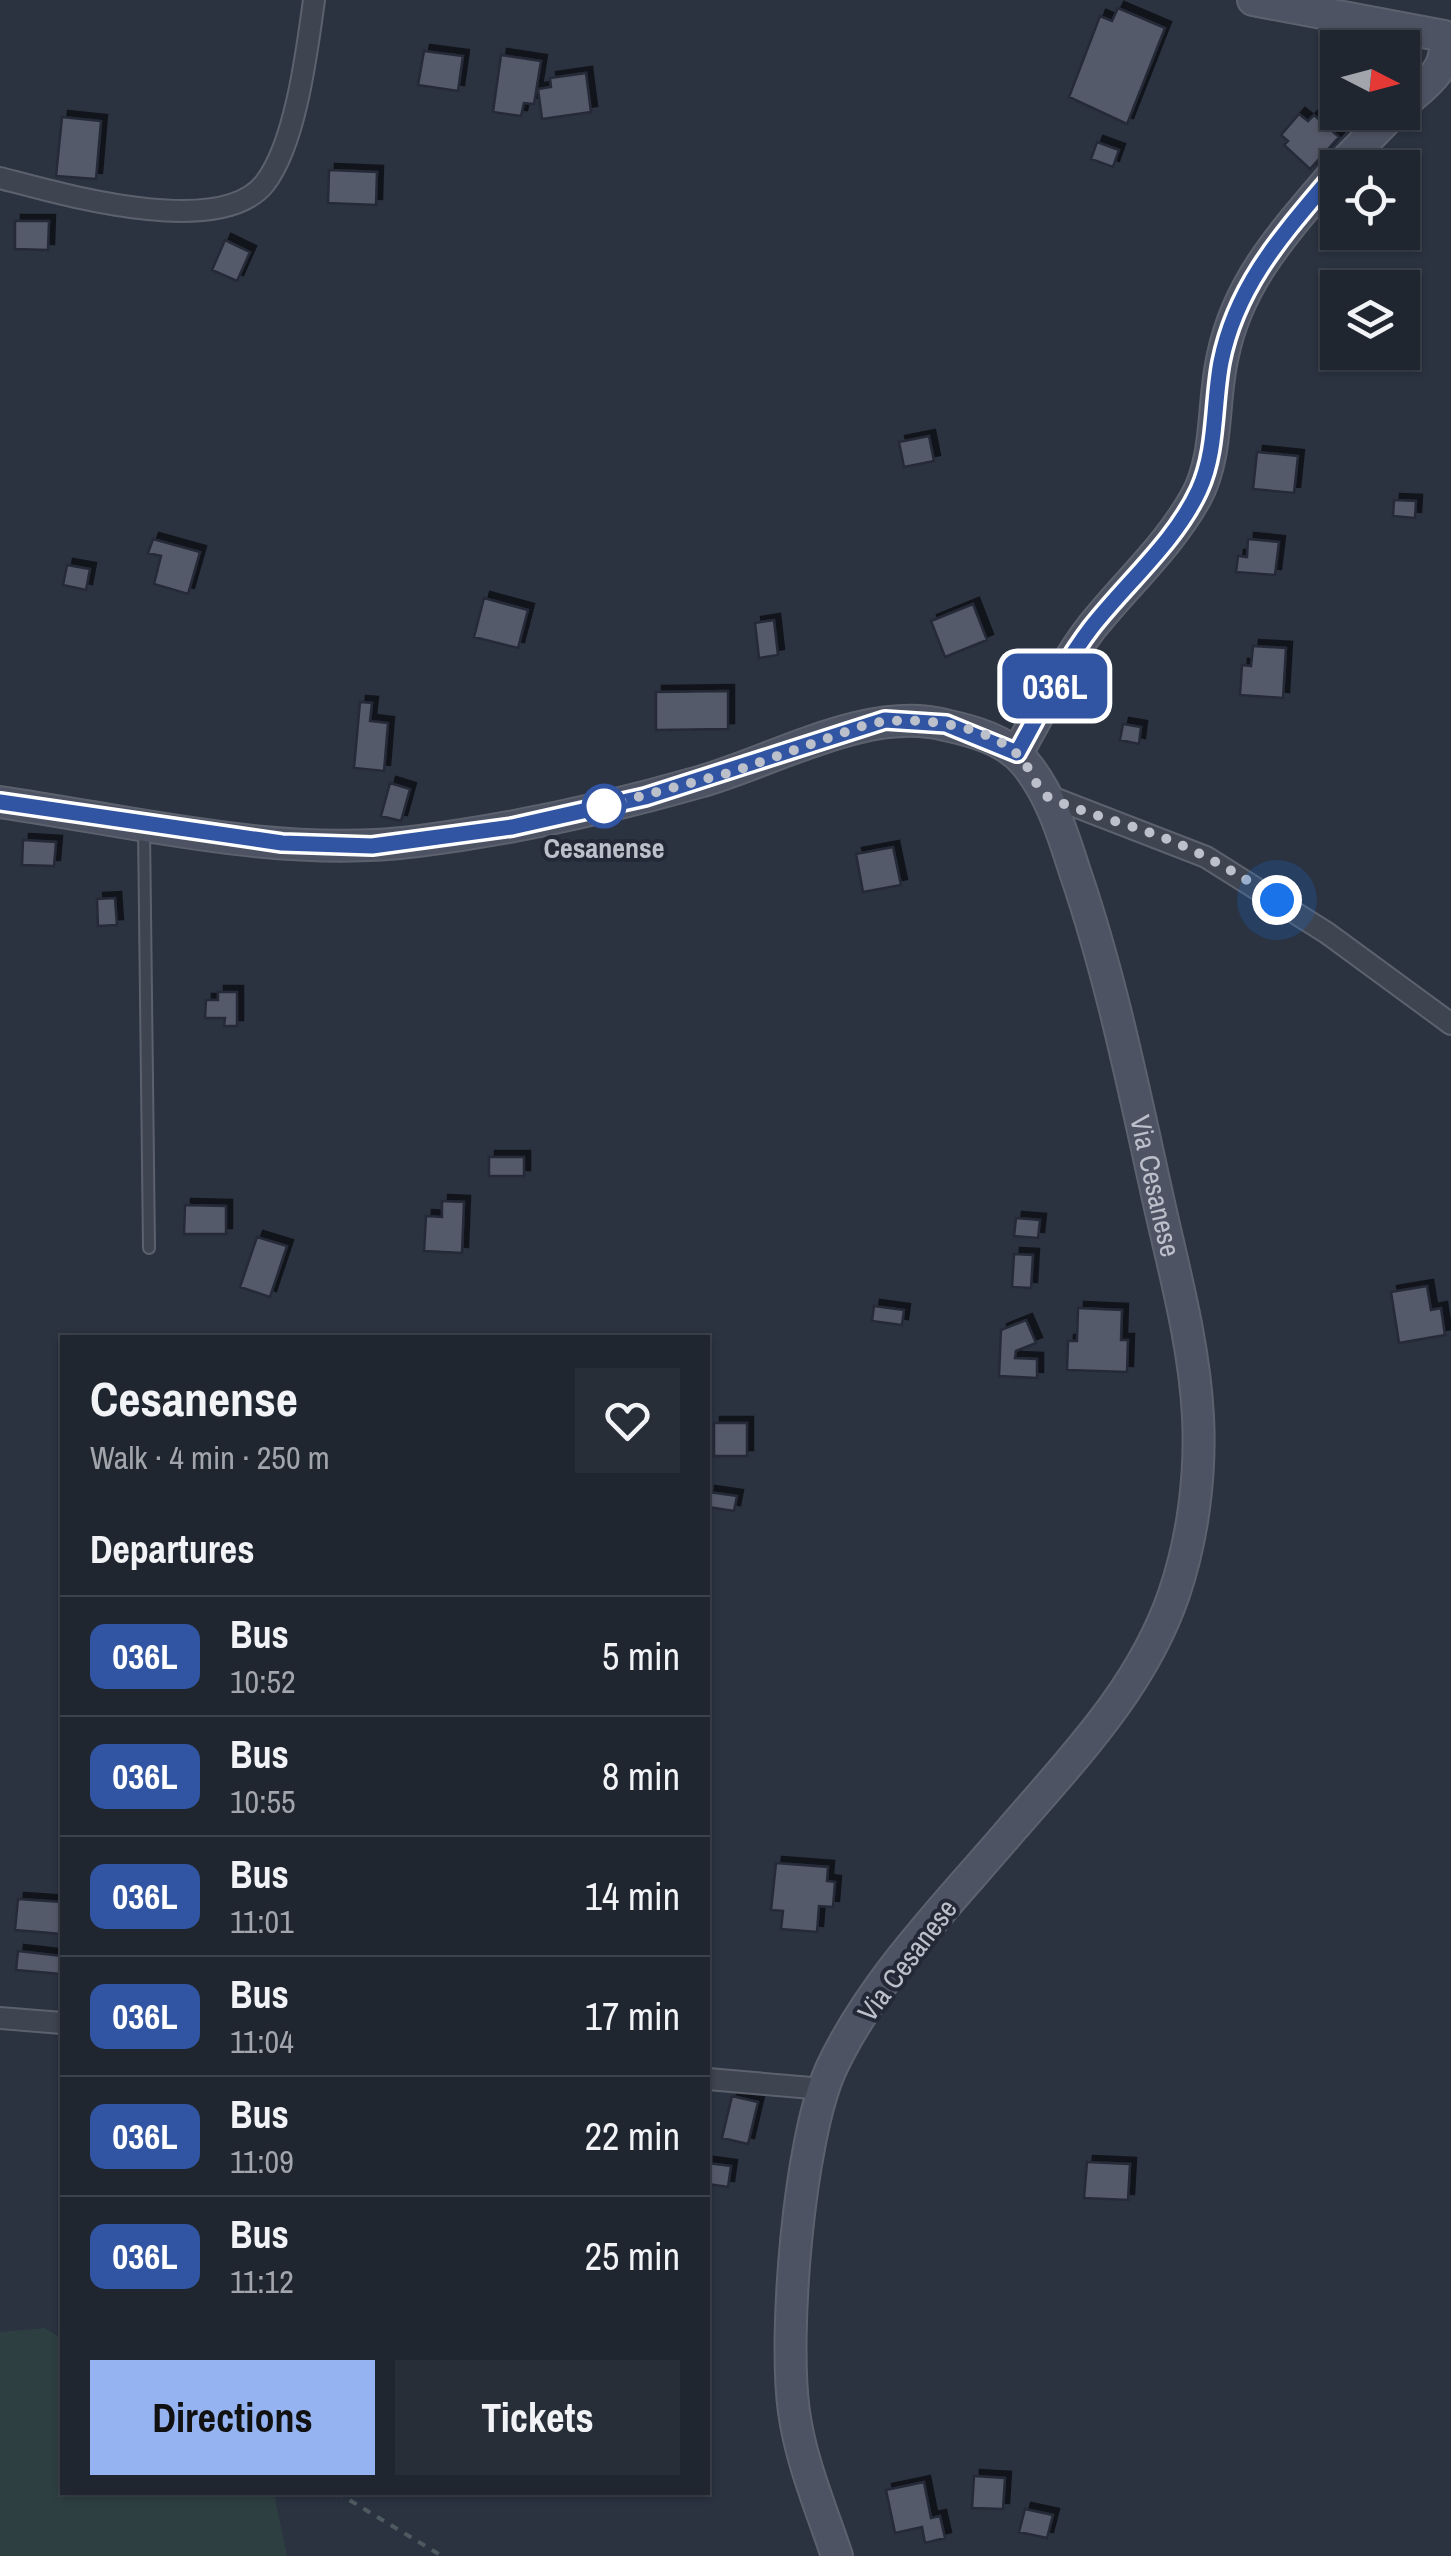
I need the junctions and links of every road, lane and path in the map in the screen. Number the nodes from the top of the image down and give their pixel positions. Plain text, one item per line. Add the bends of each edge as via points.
1 (314, 0) edge
2 (1253, 0) edge
3 (1448, 38) edge
4 (1420, 90) edge
5 (1376, 130) edge
6 (1356, 150) edge
7 (0, 178) edge
8 (1320, 190) edge
9 (1017, 753) junction
10 (1046, 795) junction
11 (0, 802) edge
12 (144, 823) junction
13 (1451, 1024) edge
14 (149, 1248) dead end
15 (0, 2018) edge
16 (60, 2023) edge
17 (710, 2079) edge
18 (824, 2089) junction
19 (341, 2495) edge
20 (442, 2556) edge
21 (837, 2556) edge

1 - 7 street via 294,116 264,185 235,202 178,212 110,207
2 - 3 street
3 - 4 street via 1446,69
5 - 6 street
8 - 9 street via 1239,300 1220,366 1208,466 1196,497 1087,633
9 - 10 street, Via Cesanese
9 - 12 street via 946,724 885,720 645,797 417,842 282,843
10 - 13 street via 1206,857 1327,933
10 - 18 street, Via Cesanese via 1107,976 1182,1310 1198,1422 1189,1538 1172,1601 1130,1686 894,1970
11 - 12 street
12 - 14 lane
15 - 16 street
17 - 18 street
18 - 21 street, Via Cesanese via 800,2218 790,2363 799,2439
19 - 20 path

